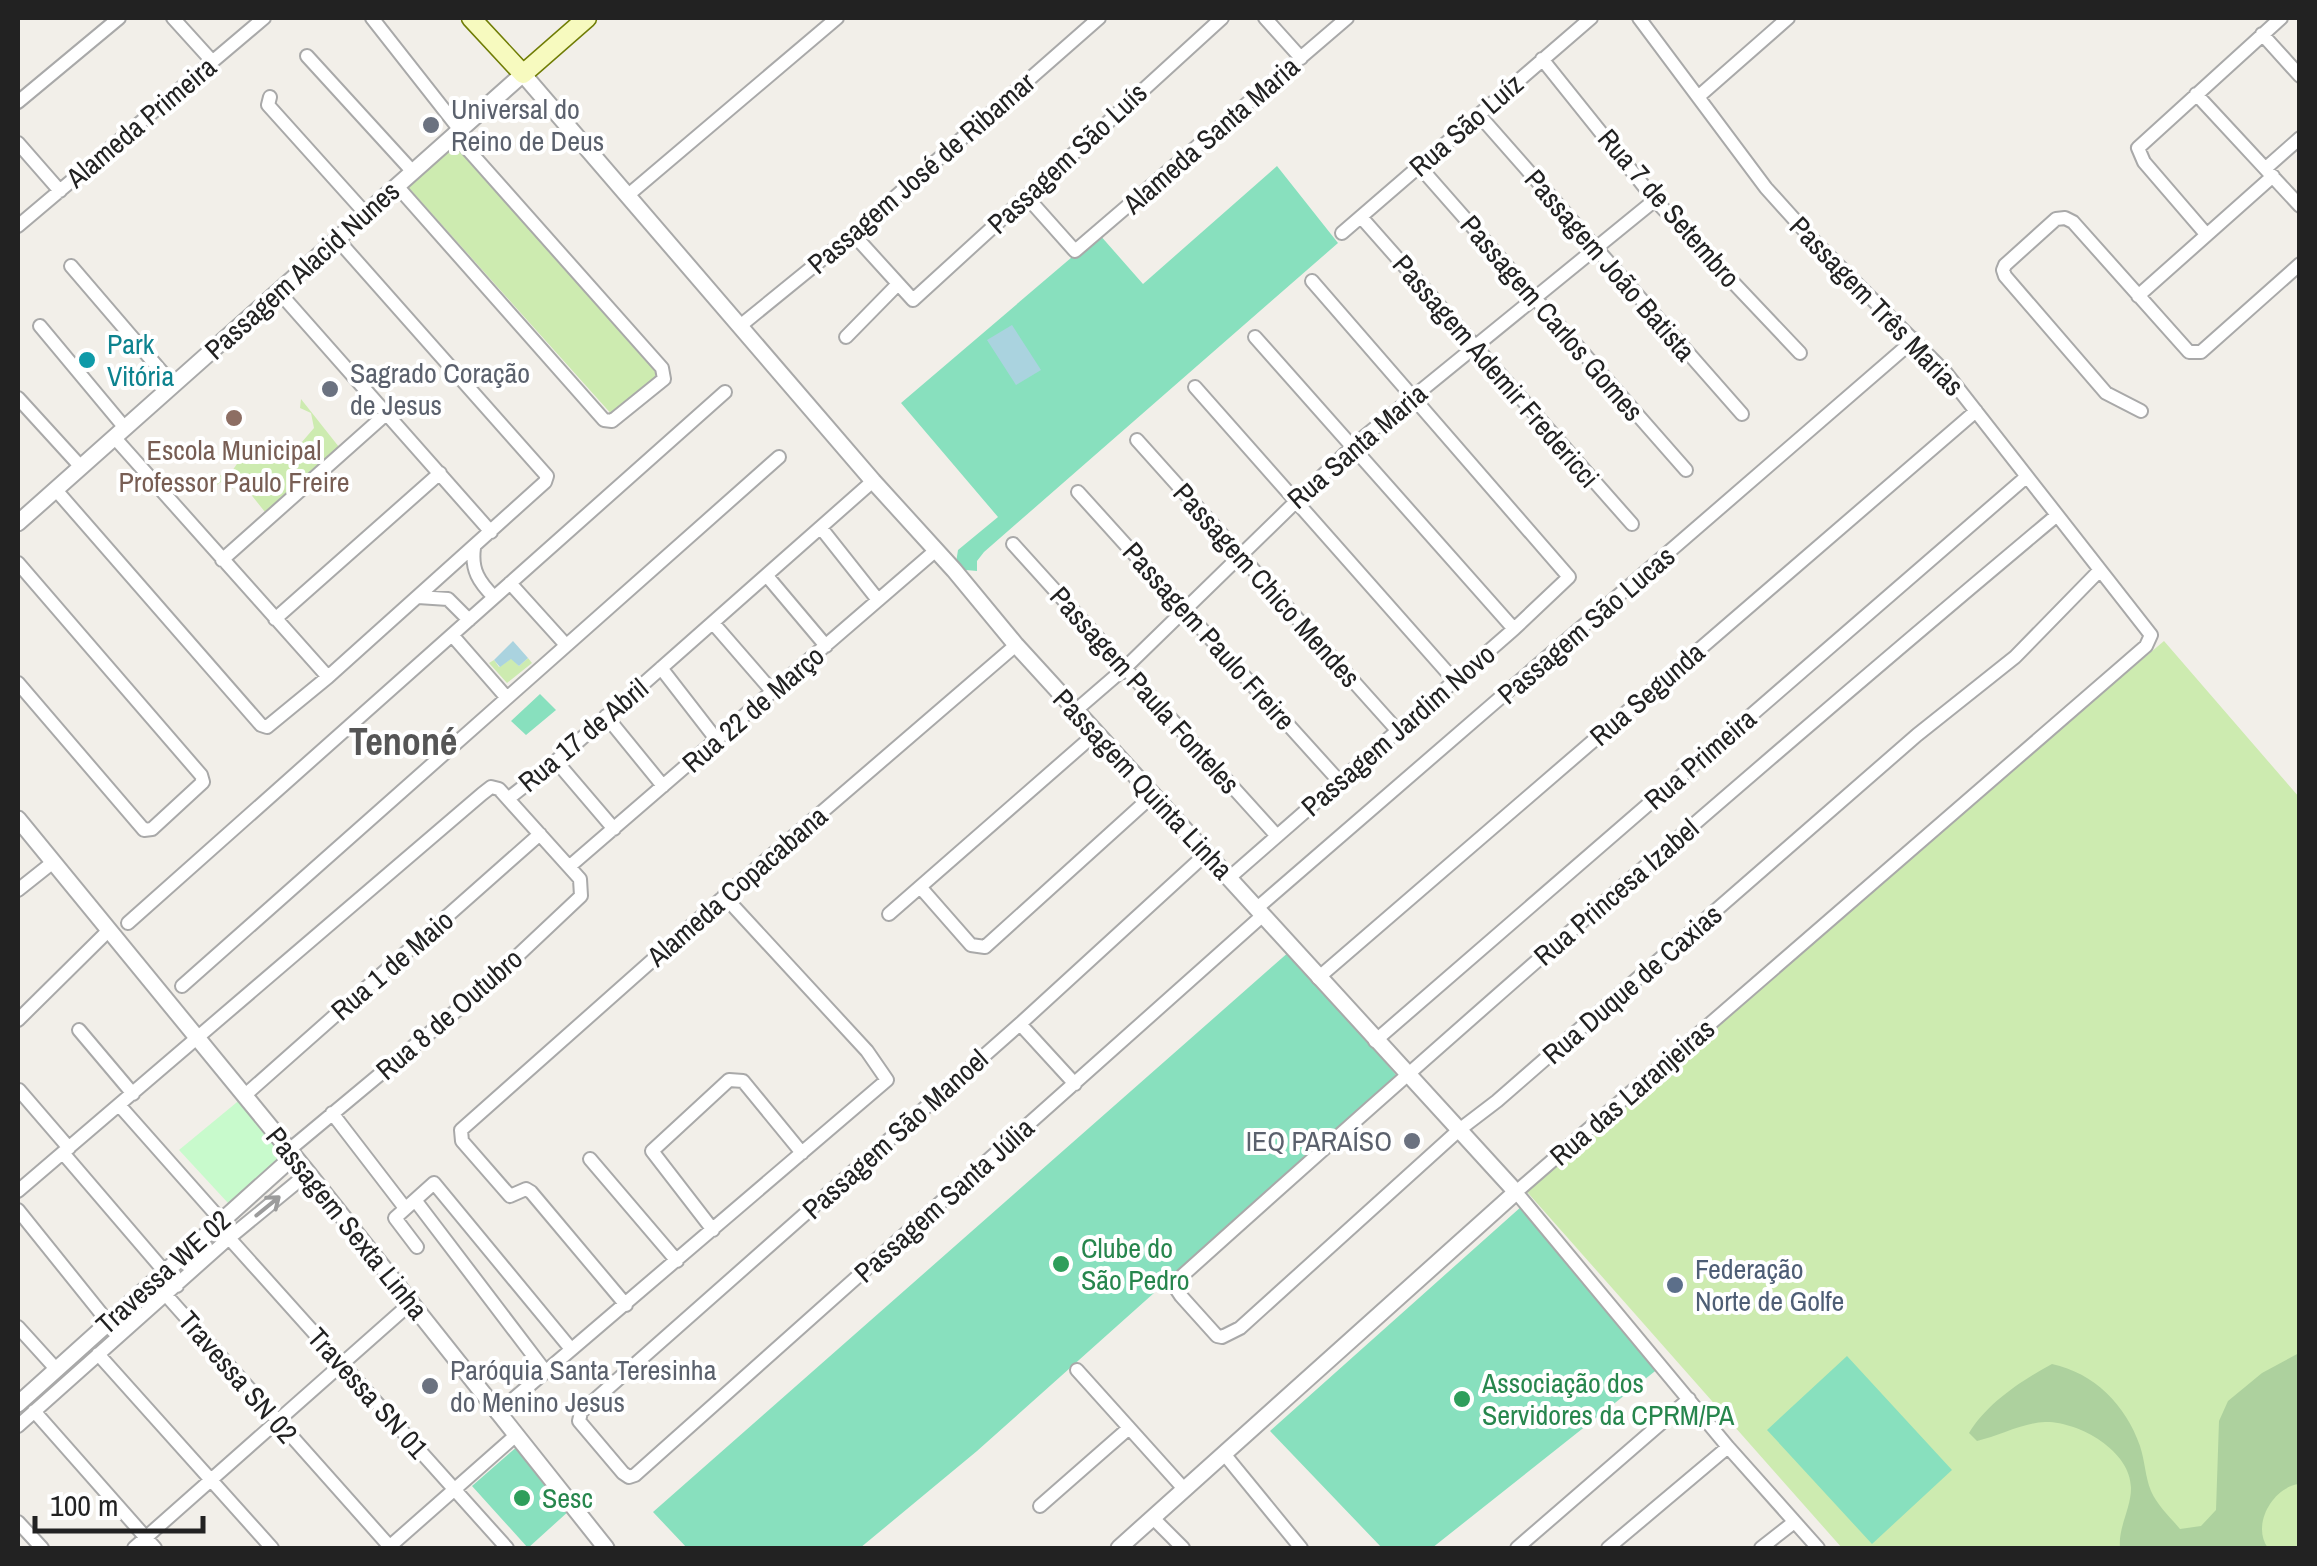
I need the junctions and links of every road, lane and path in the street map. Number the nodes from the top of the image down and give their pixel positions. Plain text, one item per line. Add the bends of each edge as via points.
1 (119, 18) edge
2 (173, 18) edge
3 (264, 18) edge
4 (372, 18) edge
5 (471, 18) edge
6 (587, 18) edge
7 (837, 18) edge
8 (1099, 18) edge
9 (1222, 18) edge
10 (1265, 18) edge
11 (1347, 18) edge
12 (1590, 18) edge
13 (1788, 18) edge
14 (2281, 18) edge
15 (1647, 20) edge
16 (1770, 24) edge
17 (2262, 34) junction
18 (306, 56) dead end
19 (1301, 58) junction
20 (1542, 60) junction
21 (212, 61) junction
22 (523, 74) junction
23 (2300, 76) edge
24 (2196, 94) junction
25 (1698, 96) junction
26 (270, 97) dead end
27 (18, 102) edge
28 (1478, 115) junction
29 (458, 132) junction
30 (2300, 138) edge
31 (18, 143) edge
32 (1419, 166) junction
33 (413, 172) junction
34 (2269, 172) junction
35 (397, 186) junction
36 (60, 191) junction
37 (628, 196) junction
38 (1026, 196) junction
39 (1655, 200) junction
40 (2300, 206) edge
41 (366, 214) junction
42 (1361, 216) junction
43 (18, 226) edge
44 (853, 234) junction
45 (1342, 234) dead end
46 (2206, 234) junction
47 (337, 239) junction
48 (1597, 250) junction
49 (2300, 264) edge
50 (71, 266) dead end
51 (1312, 280) dead end
52 (898, 284) junction
53 (278, 291) junction
54 (2138, 296) junction
55 (1535, 300) junction
56 (40, 326) dead end
57 (740, 326) junction
58 (846, 337) dead end
59 (1255, 337) dead end
60 (1915, 339) junction
61 (1473, 346) junction
62 (1800, 354) dead end
63 (173, 384) junction
64 (1195, 388) dead end
65 (724, 392) dead end
66 (1413, 396) junction
67 (18, 398) edge
68 (1976, 411) junction
69 (2140, 411) dead end
70 (386, 414) junction
71 (1742, 414) dead end
72 (119, 432) junction
73 (1137, 440) dead end
74 (1352, 446) junction
75 (778, 457) dead end
76 (81, 467) junction
77 (1686, 470) dead end
78 (440, 474) junction
79 (2026, 478) junction
80 (873, 480) junction
81 (56, 490) junction
82 (1078, 492) dead end
83 (1295, 498) junction
84 (2056, 516) junction
85 (18, 523) edge
86 (1632, 524) dead end
87 (820, 528) junction
88 (491, 532) junction
89 (1014, 544) dead end
90 (474, 547) junction
91 (936, 550) junction
92 (1240, 554) junction
93 (222, 560) junction
94 (18, 563) edge
95 (2100, 570) junction
96 (767, 576) junction
97 (510, 583) junction
98 (418, 596) junction
99 (494, 597) junction
100 (878, 600) junction
101 (1184, 609) junction
102 (275, 618) junction
103 (469, 620) junction
104 (712, 622) junction
105 (1514, 629) junction
106 (452, 635) junction
107 (2150, 641) joint
108 (1016, 645) junction
109 (566, 646) junction
110 (826, 646) junction
111 (1126, 667) junction
112 (661, 668) junction
113 (328, 677) junction
114 (1454, 680) junction
115 (18, 684) edge
116 (772, 692) junction
117 (507, 698) junction
118 (1075, 711) junction
119 (606, 716) junction
120 (1397, 730) junction
121 (1095, 734) junction
122 (716, 739) junction
123 (556, 760) junction
124 (1339, 781) junction
125 (663, 786) junction
126 (1152, 796) junction
127 (509, 798) junction
128 (18, 820) edge
129 (614, 829) junction
130 (540, 834) junction
131 (1277, 836) junction
132 (1207, 854) junction
133 (52, 863) junction
134 (570, 866) junction
135 (1229, 878) junction
136 (920, 888) junction
137 (18, 890) edge
138 (724, 896) junction
139 (1259, 913) junction
140 (890, 914) dead end
141 (128, 923) dead end
142 (107, 932) junction
143 (1318, 978) junction
144 (182, 986) dead end
145 (18, 1020) edge
146 (1020, 1024) junction
147 (79, 1030) dead end
148 (198, 1039) junction
149 (1376, 1041) junction
150 (1406, 1074) junction
151 (1075, 1084) junction
152 (19, 1090) edge
153 (133, 1094) junction
154 (244, 1096) junction
155 (118, 1106) junction
156 (332, 1113) junction
157 (1459, 1130) junction
158 (66, 1150) junction
159 (291, 1153) junction
160 (802, 1153) junction
161 (590, 1159) dead end
162 (308, 1174) junction
163 (18, 1191) edge
164 (1516, 1192) junction
165 (410, 1204) junction
166 (18, 1210) edge
167 (220, 1219) junction
168 (713, 1230) junction
169 (229, 1238) junction
170 (417, 1247) dead end
171 (678, 1261) junction
172 (164, 1271) junction
173 (1184, 1275) joint
174 (171, 1290) junction
175 (412, 1302) junction
176 (626, 1305) junction
177 (108, 1322) junction
178 (18, 1327) edge
179 (571, 1350) junction
180 (98, 1354) junction
181 (343, 1363) junction
182 (57, 1370) junction
183 (1077, 1370) dead end
184 (546, 1371) junction
185 (1689, 1399) junction
186 (38, 1401) junction
187 (18, 1404) edge
188 (497, 1413) junction
189 (276, 1422) junction
190 (18, 1426) edge
191 (1129, 1428) junction
192 (515, 1436) junction
193 (1728, 1448) junction
194 (1225, 1455) junction
195 (624, 1474) joint
196 (212, 1480) junction
197 (454, 1489) junction
198 (1185, 1490) junction
199 (1040, 1506) dead end
200 (1153, 1518) junction
201 (18, 1522) edge
202 (1793, 1522) junction
203 (150, 1543) edge
204 (42, 1548) edge
205 (134, 1548) edge
206 (272, 1548) edge
207 (390, 1548) edge
208 (506, 1548) edge
209 (606, 1548) edge
210 (1119, 1548) edge
211 (1183, 1548) edge
212 (1301, 1548) edge
213 (1517, 1548) edge
214 (1608, 1548) edge
215 (1761, 1548) edge
216 (1818, 1548) edge

1 - 27 street
2 - 21 street
3 - 21 street, Alameda Primeira
4 - 29 street
5 - 22 main road, Passagem Quinta Linha
6 - 22 main road, Passagem Alacid Nunes
7 - 37 street
8 - 44 street, Passagem José de Ribamar
9 - 38 street, Passagem São Luís
10 - 19 street
11 - 19 street, Alameda Santa Maria
12 - 20 street, Rua São Luíz
13 - 16 street
14 - 17 street
15 - 25 street, Passagem Três Marias
16 - 25 street
17 - 23 street
17 - 24 street
18 - 33 street
19 - 38 street, Alameda Santa Maria via 1075,251
20 - 28 street, Rua São Luíz
20 - 39 street, Rua 7 de Setembro
21 - 36 street, Alameda Primeira
22 - 29 street, Passagem Alacid Nunes
22 - 37 street, Passagem Quinta Linha
24 - 34 street
24 - 46 street via 2138,148
25 - 60 street, Passagem Três Marias via 1778,201
26 - 41 street via 268,105
28 - 32 street, Rua São Luíz
28 - 48 street, Passagem João Batista
29 - 33 street, Passagem Alacid Nunes
29 - 35 street via 664,378 612,421 604,420
30 - 34 street
31 - 36 street
32 - 42 street, Rua São Luíz
32 - 55 street, Passagem Carlos Gomes
33 - 35 street, Passagem Alacid Nunes
34 - 40 street
34 - 46 street
35 - 41 street, Passagem Alacid Nunes
36 - 43 street, Alameda Primeira
37 - 57 street, Passagem Quinta Linha
38 - 52 street, Passagem São Luís via 914,300
39 - 48 street, Rua Santa Maria
39 - 62 street, Rua 7 de Setembro
41 - 47 street, Passagem Alacid Nunes
42 - 45 street, Rua São Luíz
42 - 61 street, Passagem Ademir Fredericci
44 - 52 street
44 - 57 street, Passagem José de Ribamar
46 - 54 street
47 - 53 street, Passagem Alacid Nunes
47 - 88 street via 546,476
48 - 55 street, Rua Santa Maria
48 - 71 street, Passagem João Batista
49 - 54 street via 2194,354
50 - 63 street
51 - 66 street
52 - 58 street
53 - 63 street, Passagem Alacid Nunes
53 - 70 street
54 - 69 street via 2065,218 2003,270 2106,392
55 - 61 street, Rua Santa Maria
55 - 77 street, Passagem Carlos Gomes
56 - 72 street
57 - 80 street, Passagem Quinta Linha
59 - 74 street
60 - 68 street, Passagem Três Marias
60 - 139 street, Passagem São Lucas
61 - 66 street, Rua Santa Maria
61 - 86 street, Passagem Ademir Fredericci
63 - 72 street, Passagem Alacid Nunes
64 - 83 street
65 - 97 street
66 - 74 street, Rua Santa Maria
66 - 105 street, Passagem Jardim Novo via 1568,572 1567,581
67 - 76 street
68 - 79 street, Passagem Três Marias
68 - 143 street, Rua Segunda
70 - 78 street
70 - 93 street
72 - 76 street, Passagem Alacid Nunes
72 - 93 street
73 - 92 street, Passagem Chico Mendes
74 - 83 street, Rua Santa Maria
74 - 105 street
75 - 109 street
76 - 81 street, Passagem Alacid Nunes
78 - 88 street
78 - 102 street
79 - 84 street, Passagem Três Marias
79 - 149 street, Rua Primeira
80 - 87 street, Rua 17 de Abril
80 - 91 street, Passagem Quinta Linha
81 - 85 street, Passagem Alacid Nunes
81 - 113 street via 261,725 273,724
82 - 101 street, Passagem Paulo Freire
83 - 92 street, Rua Santa Maria
83 - 114 street
84 - 95 street, Passagem Três Marias
84 - 150 street, Rua Princesa Izabel
87 - 96 street, Rua 17 de Abril
87 - 100 street
88 - 90 street
89 - 111 street, Passagem Paula Fonteles
90 - 98 street
90 - 99 street via 472,563
91 - 100 street, Rua 22 de Março
91 - 108 street, Passagem Quinta Linha
92 - 101 street, Rua Santa Maria
92 - 120 street, Passagem Chico Mendes
93 - 102 street
94 - 115 street via 202,782 144,830
95 - 107 street, Passagem Três Marias
95 - 157 street, Rua Duque de Caxias via 2015,657
96 - 104 street, Rua 17 de Abril
96 - 110 street
97 - 99 street
97 - 109 street
98 - 103 street via 448,599
98 - 113 street
99 - 103 street
100 - 110 street, Rua 22 de Março
101 - 111 street, Rua Santa Maria
101 - 124 street, Passagem Paulo Freire
102 - 113 street
103 - 106 street
104 - 112 street, Rua 17 de Abril
104 - 116 street
105 - 114 street, Passagem Jardim Novo
106 - 117 street
106 - 141 street
107 - 164 street, Rua das Laranjeiras
108 - 118 street, Passagem Quinta Linha
108 - 138 street, Alameda Copacabana
109 - 117 street
110 - 116 street, Rua 22 de Março
111 - 118 street, Rua Santa Maria
111 - 131 street, Passagem Paula Fonteles
112 - 119 street, Rua 17 de Abril
112 - 122 street
114 - 120 street, Passagem Jardim Novo
116 - 122 street, Rua 22 de Março
117 - 144 street
118 - 121 street, Passagem Quinta Linha
119 - 123 street, Rua 17 de Abril
119 - 125 street
120 - 124 street, Passagem Jardim Novo
121 - 126 street, Passagem Quinta Linha
121 - 136 street
122 - 125 street, Rua 22 de Março
123 - 127 street, Rua 17 de Abril
123 - 129 street
124 - 131 street, Passagem Jardim Novo
125 - 129 street, Rua 22 de Março
126 - 132 street, Passagem Quinta Linha
126 - 136 street via 984,946 971,945
127 - 130 street
127 - 148 street, Rua 17 de Abril via 498,789 482,794
128 - 133 street, Passagem Sexta Linha
129 - 134 street, Rua 22 de Março
130 - 134 street
130 - 154 street, Rua 1 de Maio
131 - 135 street, Passagem Jardim Novo
132 - 135 street, Passagem Quinta Linha
132 - 146 street, Passagem São Manoel
133 - 137 street
133 - 142 street, Passagem Sexta Linha
134 - 156 street, Rua 8 de Outubro via 581,896 480,991
135 - 139 street, Passagem Quinta Linha
136 - 140 street
138 - 160 street via 886,1074 885,1084
138 - 176 street, Alameda Copacabana via 461,1130 462,1141 510,1196 531,1192
139 - 143 street, Passagem Quinta Linha
139 - 151 street, Passagem Santa Júlia
142 - 145 street
142 - 148 street, Passagem Sexta Linha
143 - 149 street, Passagem Quinta Linha
146 - 151 street
146 - 195 street, Passagem São Manoel via 581,1412 581,1425
147 - 153 street
148 - 153 street, Rua 17 de Abril
148 - 154 street, Passagem Sexta Linha
149 - 150 street, Passagem Quinta Linha
150 - 157 street, Passagem Quinta Linha
150 - 173 street, Rua Princesa Izabel
151 - 195 street, Passagem Santa Júlia via 635,1474
152 - 158 street, Travessa SN 02
153 - 155 street, Rua 17 de Abril
154 - 159 street, Passagem Sexta Linha
155 - 158 street, Rua 17 de Abril
155 - 167 street
156 - 159 street, Rua 8 de Outubro
156 - 165 street
157 - 164 street, Passagem Quinta Linha
157 - 173 street, Rua Duque de Caxias via 1230,1334 1217,1336 1181,1296
158 - 163 street, Rua 17 de Abril
158 - 172 street, Travessa SN 02
159 - 162 street, Passagem Sexta Linha
159 - 167 street, Travessa WE 02
160 - 168 street
160 - 168 street via 743,1081 730,1080 652,1151
161 - 171 street
169 -> 162 street, Travessa WE 02
162 - 175 street, Passagem Sexta Linha
164 - 185 street, Passagem Quinta Linha
164 - 194 street, Rua das Laranjeiras
165 - 170 street via 396,1221
165 - 179 street via 436,1184
165 - 184 street
166 - 177 street
167 - 172 street, Travessa WE 02
168 - 171 street
169 - 174 street, Travessa WE 02
169 - 181 street, Travessa SN 01
171 - 176 street
172 - 174 street, Travessa SN 02
172 - 177 street, Travessa WE 02
174 - 180 street, Travessa WE 02
174 - 189 street, Travessa SN 02
175 - 181 street
175 - 188 street, Passagem Sexta Linha
176 - 179 street
177 - 182 street, Travessa WE 02
178 - 182 street
179 - 184 street
180 - 186 street, Travessa WE 02
180 - 196 street
181 - 189 street
181 - 197 street, Travessa SN 01
182 - 186 street, Travessa WE 02
183 - 191 street
184 - 188 street
185 - 193 street, Passagem Quinta Linha
185 - 213 street
186 - 187 street, Travessa WE 02
186 - 190 street, Travessa WE 02
186 - 203 street
188 - 192 street, Passagem Sexta Linha
189 - 196 street
189 - 207 street, Travessa SN 02
191 - 198 street
191 - 199 street
192 - 197 street
192 - 209 street, Passagem Sexta Linha
193 - 202 street, Passagem Quinta Linha
193 - 214 street
194 - 198 street, Rua das Laranjeiras
194 - 212 street
196 - 203 street
196 - 206 street
197 - 207 street
197 - 208 street, Travessa SN 01
198 - 200 street, Rua das Laranjeiras
200 - 210 street, Rua das Laranjeiras
200 - 211 street
201 - 204 street
202 - 215 street
202 - 216 street, Passagem Quinta Linha
203 - 205 street

